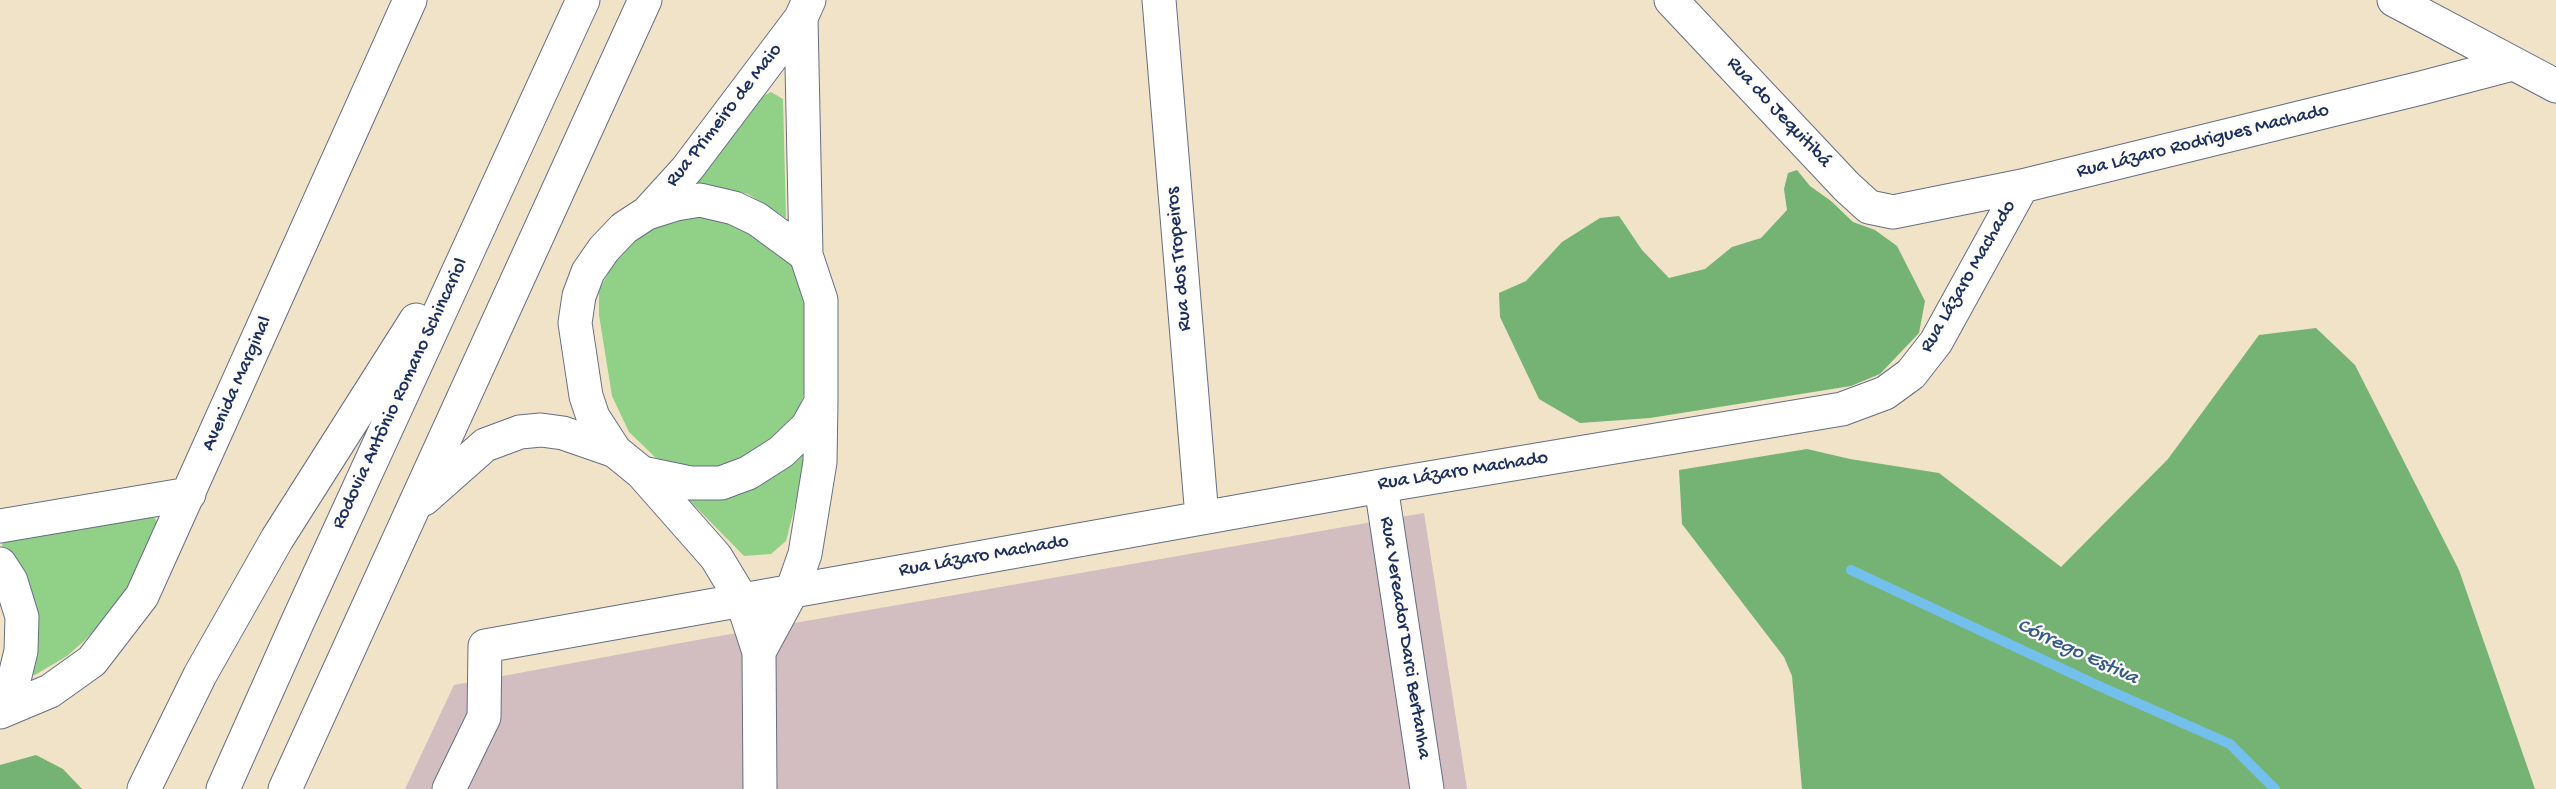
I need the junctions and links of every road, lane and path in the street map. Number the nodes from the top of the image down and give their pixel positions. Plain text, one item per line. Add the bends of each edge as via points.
1 (410, 0) edge
2 (583, 0) edge
3 (645, 0) edge
4 (1159, 0) edge
5 (1671, 0) edge
6 (2394, 0) edge
7 (805, 9) edge
8 (2512, 64) junction
9 (2556, 86) edge
10 (2022, 186) junction
11 (1893, 212) joint
12 (647, 213) junction
13 (483, 215) junction
14 (806, 255) junction
15 (821, 402) junction
16 (615, 451) junction
17 (642, 473) junction
18 (1381, 486) junction
19 (189, 494) junction
20 (416, 506) junction
21 (1202, 518) junction
22 (0, 526) edge
23 (0, 564) edge
24 (792, 591) junction
25 (742, 600) junction
26 (759, 652) junction
27 (0, 707) edge
28 (0, 712) edge
29 (144, 789) edge
30 (223, 789) edge
31 (285, 789) edge
32 (449, 789) edge
33 (760, 789) edge
34 (1427, 789) edge

1 - 19 main road, Avenida Marginal
2 - 13 main road, Rodovia Antônio Romano Schincariol
3 - 20 main road
4 - 21 main road, Rua dos Tropeiros
5 - 11 main road, Rua do Jequitibá via 1847,187 1869,207
6 - 8 main road
7 - 12 main road, Rua Primeiro de Maio via 687,169
7 - 14 main road, Rua Primeiro de Maio
8 - 9 main road
8 - 10 main road, Rua Lázaro Rodrigues Machado
10 - 11 main road, Rua Lázaro Rodrigues Machado
10 - 18 main road, Rua Lázaro Machado via 1936,342 1911,374 1885,393 1842,410
12 - 14 main road via 700,200 734,208 757,219
12 - 16 main road via 624,228 588,272 575,323 586,396 593,417
13 - 29 main road via 277,538 200,675
13 - 30 main road, Rodovia Antônio Romano Schincariol
14 - 15 main road, Rua Primeiro de Maio via 821,300
15 - 17 main road via 807,427 781,452 748,473 721,483 690,483
15 - 24 main road, Rua Primeiro de Maio via 820,462 805,554
16 - 17 main road
16 - 20 main road via 563,433 520,432 485,445
17 - 25 main road via 716,557
18 - 21 main road, Rua Lázaro Machado
18 - 34 main road, Rua Vereador Darci Bertanha
19 - 22 main road
19 - 28 main road, Avenida Marginal via 142,596 92,661 50,691
20 - 31 main road
21 - 24 main road, Rua Lázaro Machado
23 - 27 main road via 11,582 22,617 21,651 14,680
24 - 25 main road, Rua Lázaro Machado
24 - 26 main road, Rua Primeiro de Maio
25 - 26 main road
25 - 32 main road, Rua Lázaro Machado via 485,646 484,717
26 - 33 main road

